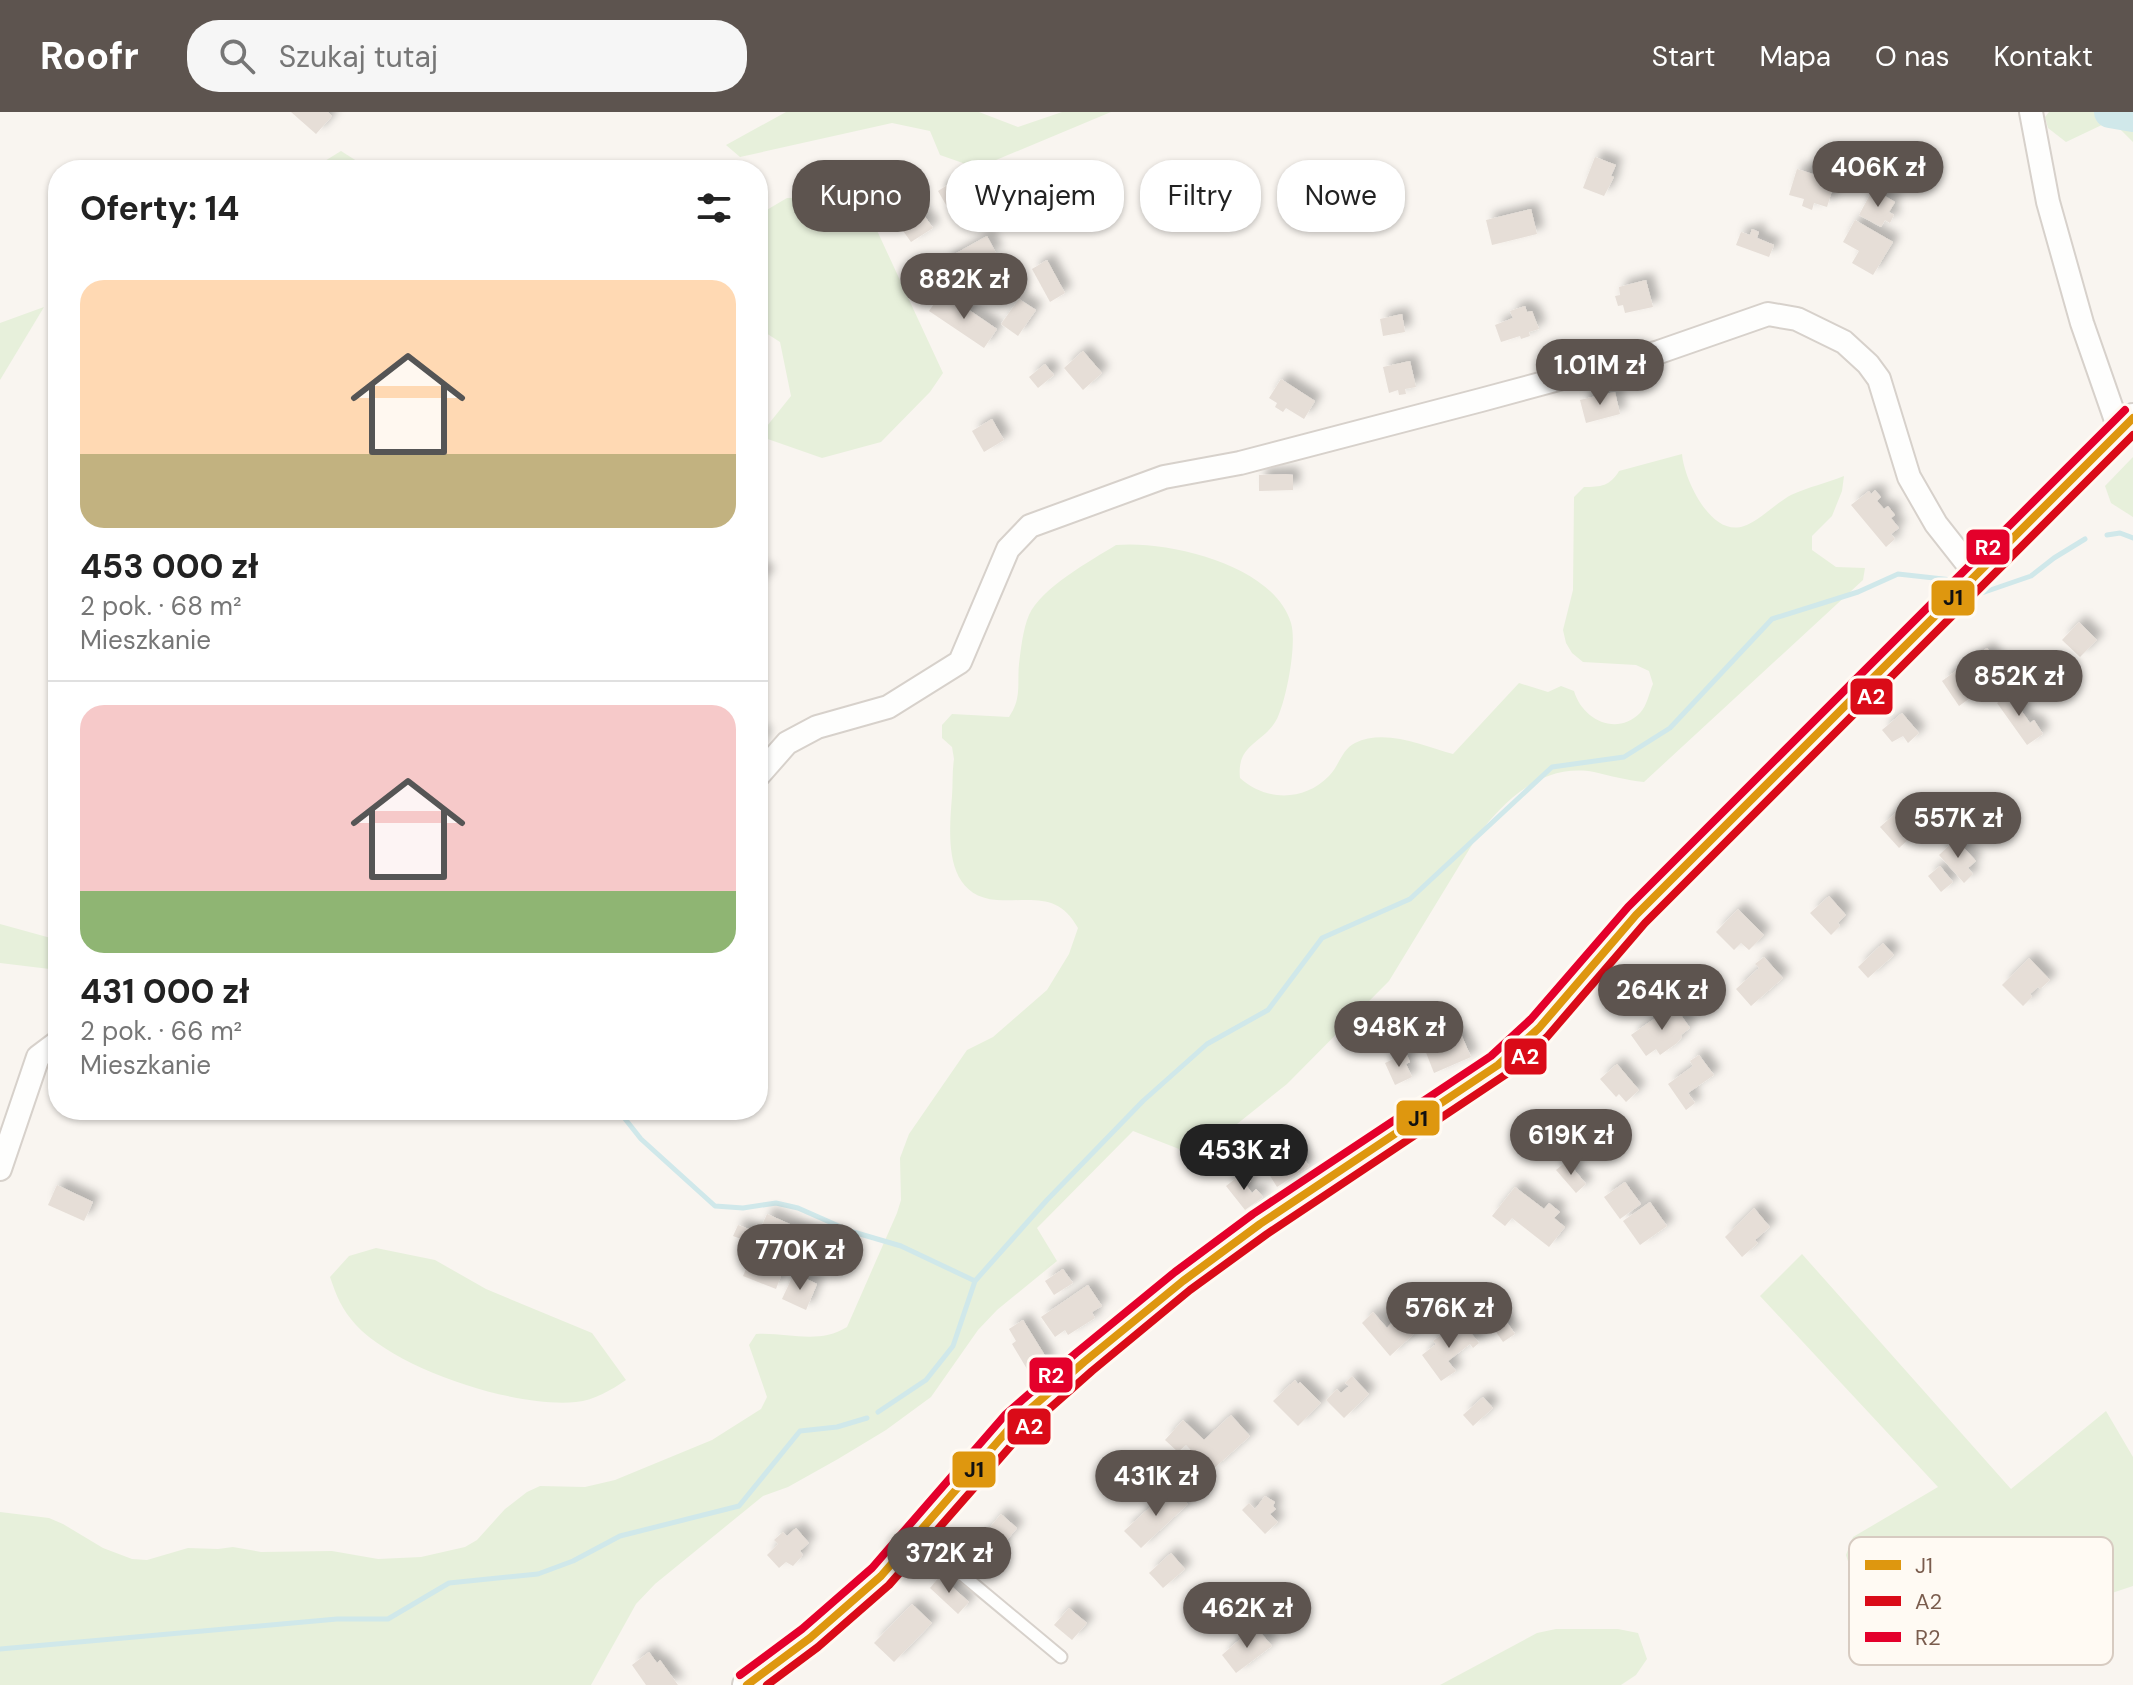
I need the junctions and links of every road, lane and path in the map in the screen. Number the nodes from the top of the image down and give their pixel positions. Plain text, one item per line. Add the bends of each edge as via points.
1 (2031, 112) edge
2 (2126, 425) edge
3 (1977, 576) junction
4 (768, 765) edge
5 (48, 1050) edge
6 (0, 1169) edge
7 (916, 1536) junction
8 (1061, 1657) dead end
9 (747, 1685) edge

1 - 2 street via 2082,323
2 - 3 street
3 - 4 street via 1936,524 1909,477 1879,379 1868,364 1844,342 1797,319 1768,314 1659,352 1240,463 1164,477 1030,526 1008,549 960,662 888,707 817,727 787,743
3 - 7 street via 1636,915 1523,1044 1183,1281 1014,1423
5 - 6 street via 38,1057
7 - 8 lane
7 - 9 street via 869,1586

